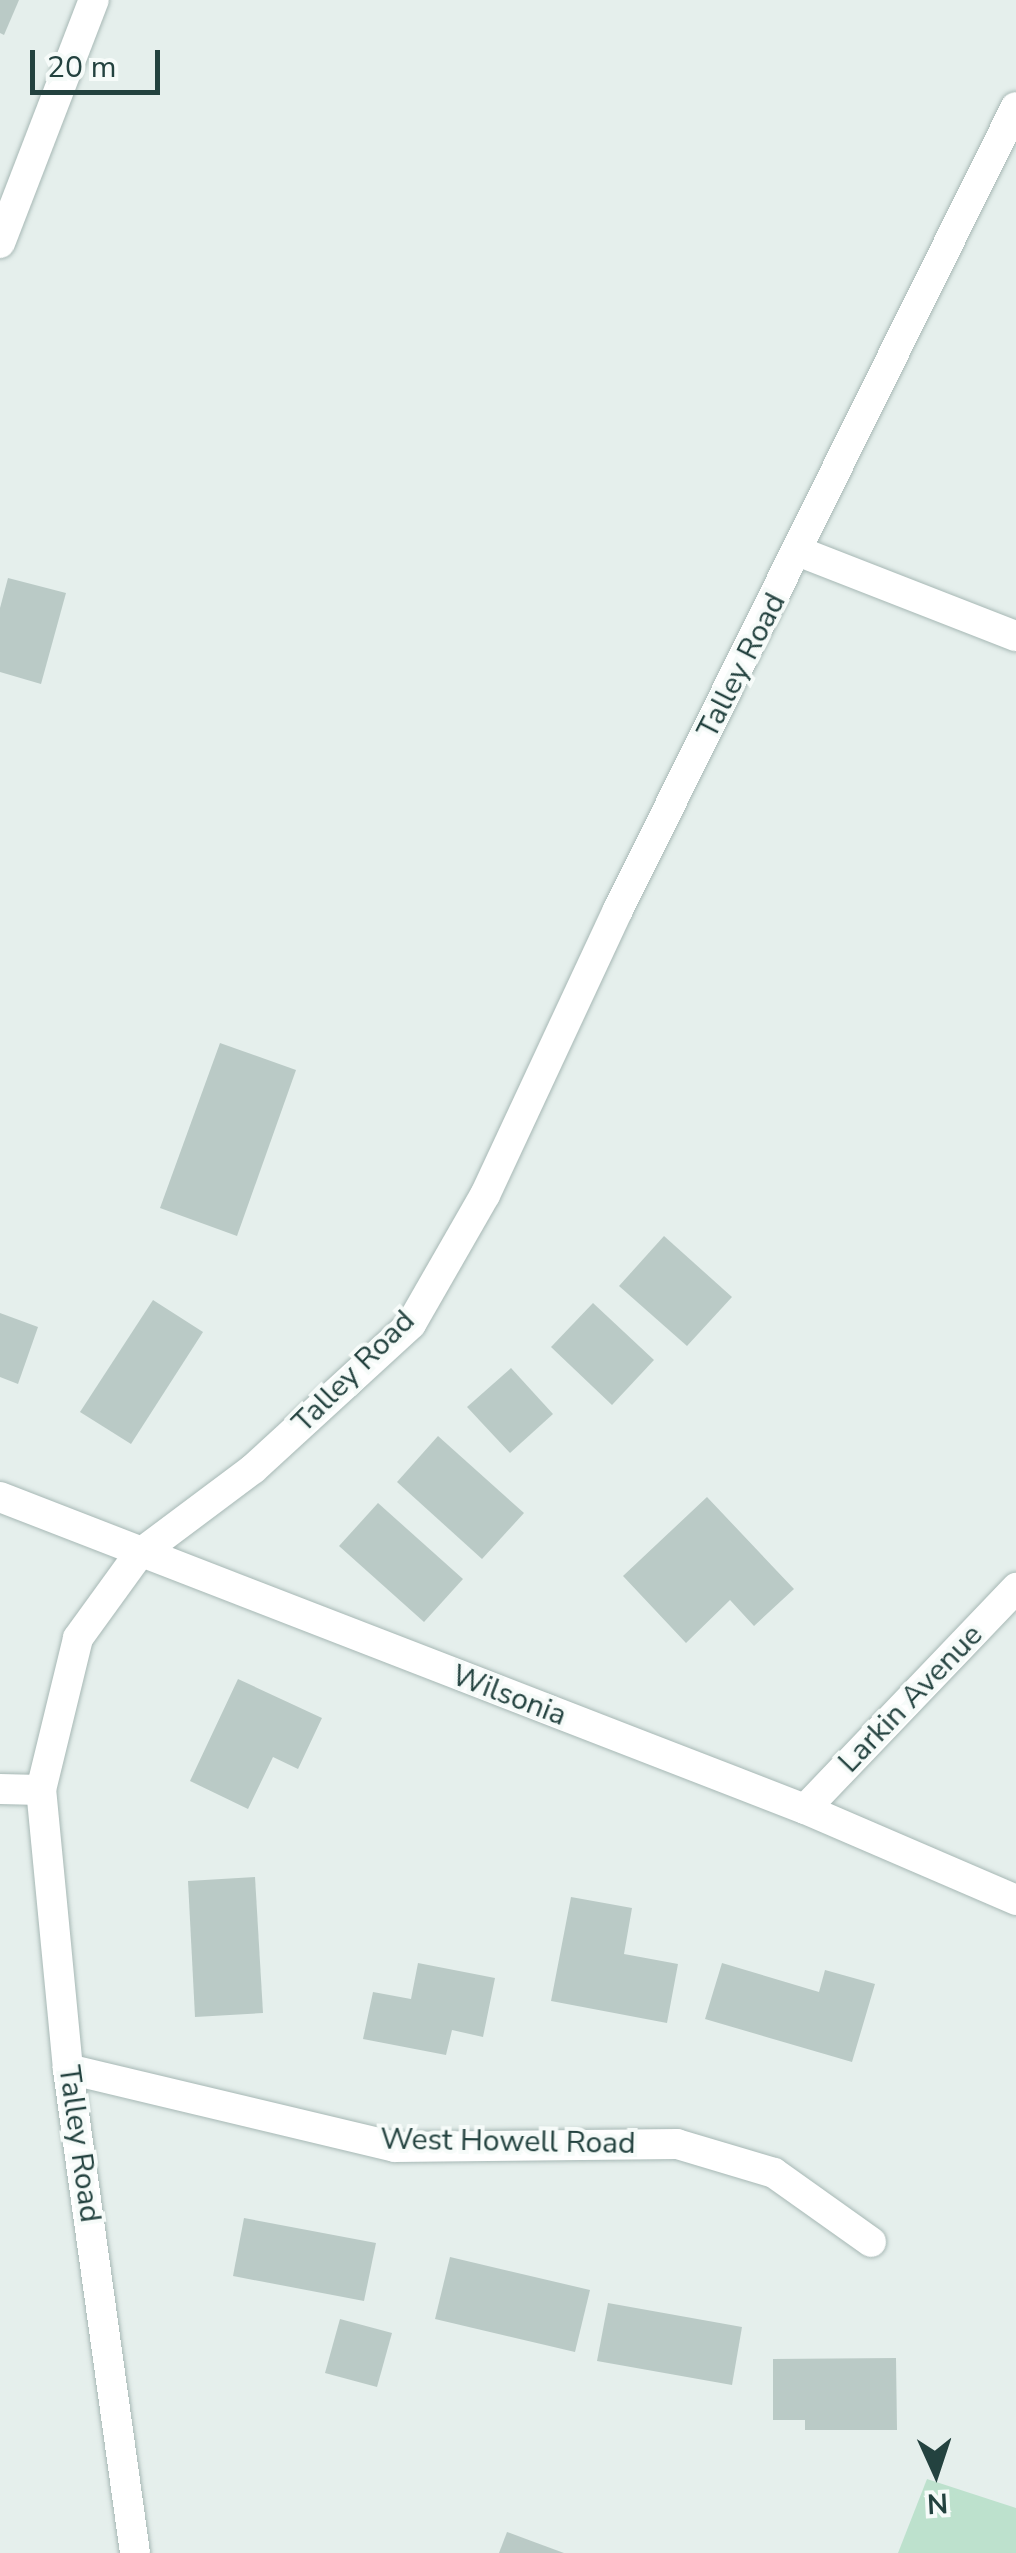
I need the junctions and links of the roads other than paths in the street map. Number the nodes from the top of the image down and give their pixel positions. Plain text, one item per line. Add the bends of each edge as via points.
1 (94, 0) edge
2 (1016, 108) edge
3 (0, 244) edge
4 (800, 552) junction
5 (1016, 636) edge
6 (0, 1498) edge
7 (138, 1554) junction
8 (1016, 1588) edge
9 (0, 1789) edge
10 (40, 1790) junction
11 (805, 1809) junction
12 (1016, 1900) edge
13 (68, 2070) junction
14 (871, 2242) dead end
15 (135, 2553) edge

1 - 3 street
2 - 4 street, Talley Road
4 - 5 street
4 - 7 street, Talley Road via 618,910 485,1195 411,1324 253,1469
6 - 7 street, Wilsonia
7 - 10 street, Talley Road via 78,1638
7 - 11 street, Wilsonia
8 - 11 street, Larkin Avenue
9 - 10 street
10 - 13 street, Talley Road
11 - 12 street, Wilsonia
13 - 14 street, West Howell Road via 395,2147 677,2144 774,2173
13 - 15 street, Talley Road

